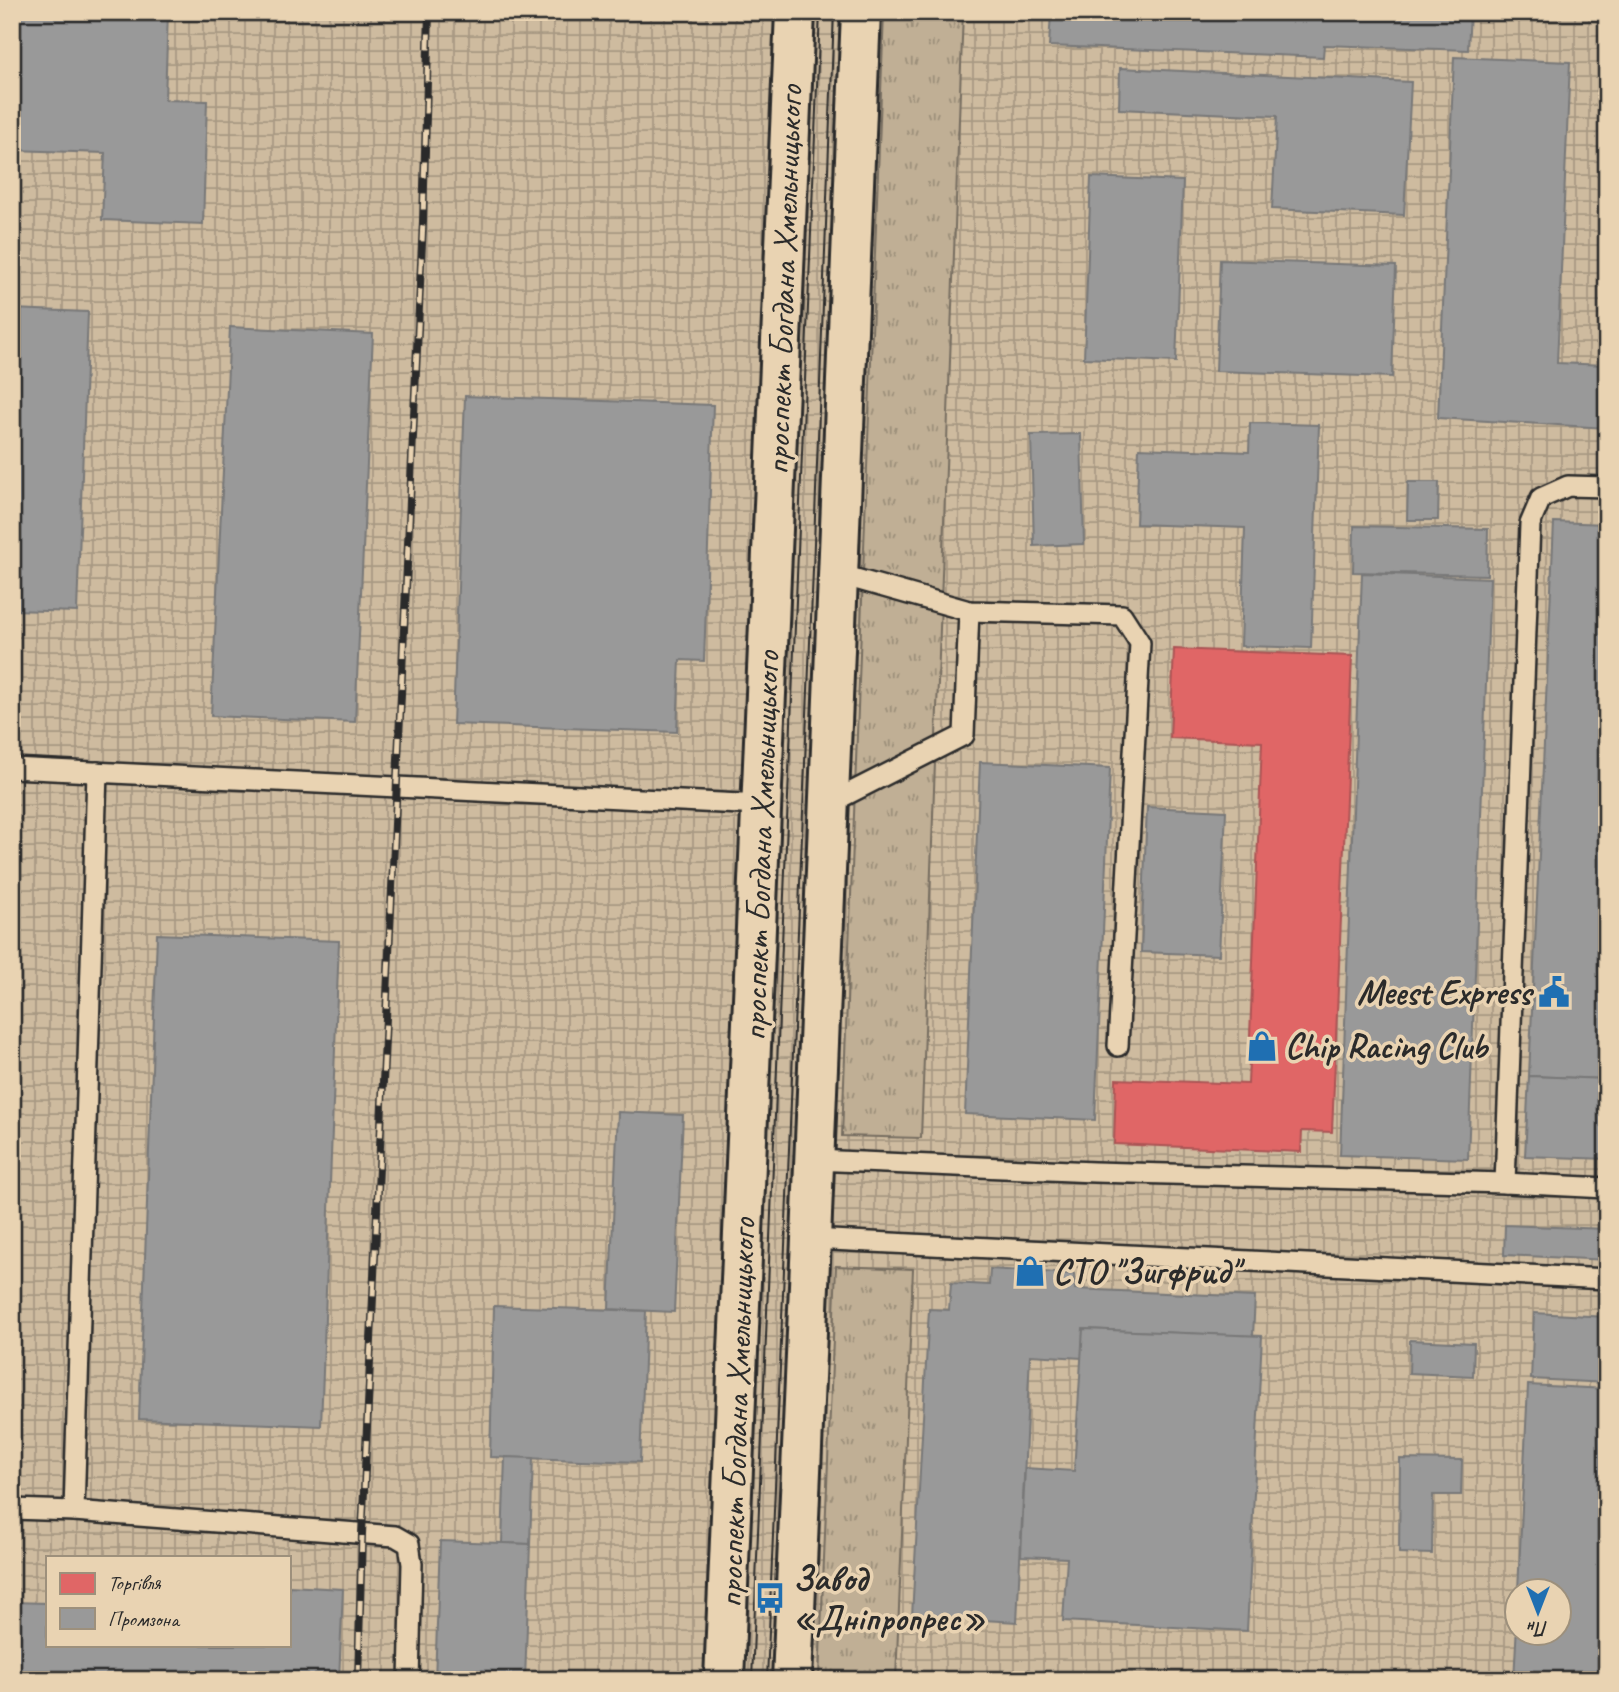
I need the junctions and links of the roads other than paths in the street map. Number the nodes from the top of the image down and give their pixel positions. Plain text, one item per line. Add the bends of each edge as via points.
1 (794, 12) edge
2 (861, 12) edge
3 (1607, 487) edge
4 (838, 575) junction
5 (969, 611) junction
6 (12, 768) edge
7 (97, 772) junction
8 (828, 804) junction
9 (761, 805) junction
10 (1118, 1046) dead end
11 (814, 1160) junction
12 (1505, 1183) junction
13 (1607, 1188) edge
14 (811, 1239) junction
15 (1607, 1279) edge
16 (12, 1508) edge
17 (75, 1511) junction
18 (409, 1680) edge
19 (724, 1680) edge
20 (792, 1680) edge

1 - 9 main road, проспект Богдана Хмельницького
2 - 4 main road, проспект Богдана Хмельницького
3 - 12 lane via 1568,486 1541,498 1530,524
4 - 5 lane
4 - 8 main road, проспект Богдана Хмельницького
5 - 8 lane via 964,735
5 - 10 lane via 1122,615 1140,643
6 - 7 lane
7 - 9 lane
7 - 17 lane
8 - 11 main road, проспект Богдана Хмельницького
9 - 19 main road, проспект Богдана Хмельницького
11 - 12 lane
11 - 14 main road, проспект Богдана Хмельницького
12 - 13 lane
14 - 15 lane
14 - 20 main road, проспект Богдана Хмельницького
16 - 17 lane
17 - 18 lane via 395,1536 410,1544 412,1564

